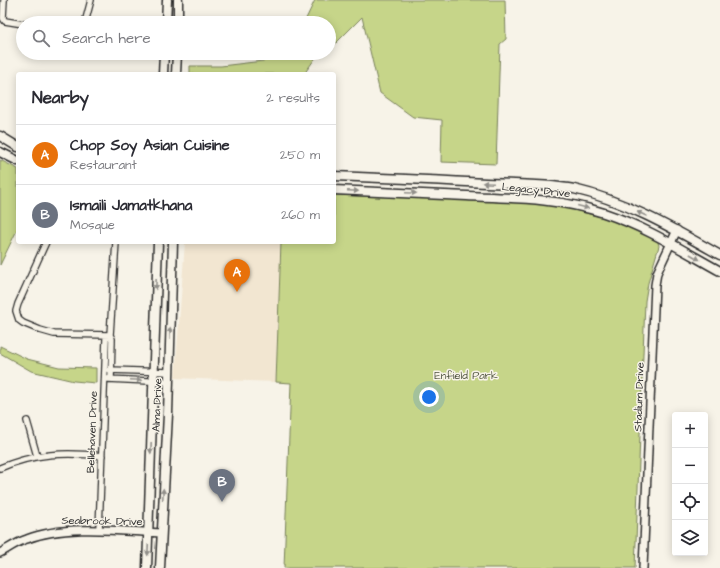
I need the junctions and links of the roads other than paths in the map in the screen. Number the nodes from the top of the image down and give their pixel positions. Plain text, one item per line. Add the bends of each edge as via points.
1 (4, 0) edge
2 (91, 0) edge
3 (167, 0) edge
4 (178, 0) edge
5 (87, 16) edge
6 (166, 16) edge
7 (178, 16) edge
8 (16, 23) edge
9 (164, 60) edge
10 (176, 60) edge
11 (163, 71) edge
12 (176, 71) edge
13 (0, 136) edge
14 (16, 145) edge
15 (0, 152) edge
16 (16, 160) edge
17 (336, 176) edge
18 (372, 177) junction
19 (336, 190) edge
20 (372, 192) junction
21 (677, 230) junction
22 (671, 243) junction
23 (45, 244) edge
24 (116, 244) edge
25 (158, 244) edge
26 (173, 244) edge
27 (720, 255) edge
28 (720, 272) edge
29 (171, 298) junction
30 (156, 300) junction
31 (110, 335) junction
32 (104, 370) junction
33 (112, 370) junction
34 (154, 372) junction
35 (169, 372) junction
36 (104, 379) junction
37 (112, 379) junction
38 (153, 381) junction
39 (169, 382) junction
40 (27, 421) dead end
41 (37, 456) junction
42 (102, 456) junction
43 (0, 468) edge
44 (99, 530) junction
45 (149, 532) junction
46 (161, 533) junction
47 (0, 553) edge
48 (147, 568) edge
49 (160, 568) edge
50 (643, 568) edge

1 - 8 street via 3,18 5,21
2 - 5 street
3 - 6 main road
4 - 7 main road
9 - 11 main road
10 - 12 main road
11 - 12 main road
13 - 14 main road
15 - 16 main road
17 - 18 main road, Legacy Drive
18 - 20 main road
21 -> 18 main road, Legacy Drive via 600,197 572,189
19 -> 20 main road, Legacy Drive
20 -> 22 main road, Legacy Drive via 522,198 570,204 635,225
21 - 22 street, Stadium Drive
21 - 27 main road, Legacy Drive
22 -> 28 main road, Legacy Drive
22 - 50 street, Stadium Drive via 655,286
23 - 31 street via 18,304 17,317 23,323 54,334
24 - 31 street, Bellehaven Drive
25 -> 30 main road, Alma Drive
26 - 29 main road, Alma Drive
29 - 30 main road
35 -> 29 main road, Alma Drive
30 - 34 main road, Alma Drive
31 - 32 street, Bellehaven Drive via 106,339
31 - 33 street, Bellehaven Drive
32 - 33 street
32 - 36 street, Bellehaven Drive
33 - 34 street
33 - 37 street, Bellehaven Drive
34 - 35 street
34 - 38 main road, Alma Drive
35 - 39 main road, Alma Drive
36 - 37 street
36 - 42 street, Bellehaven Drive
37 -> 38 street
38 - 39 street
38 -> 45 main road, Alma Drive
46 -> 39 main road, Alma Drive
40 - 41 street
41 - 42 street
41 - 43 street
42 - 44 street, Bellehaven Drive
44 - 45 street, Seabrook Drive
44 - 47 street, Seabrook Drive via 45,533 15,544
45 - 46 street, Seabrook Drive
45 -> 48 main road, Alma Drive
46 - 49 main road, Alma Drive

